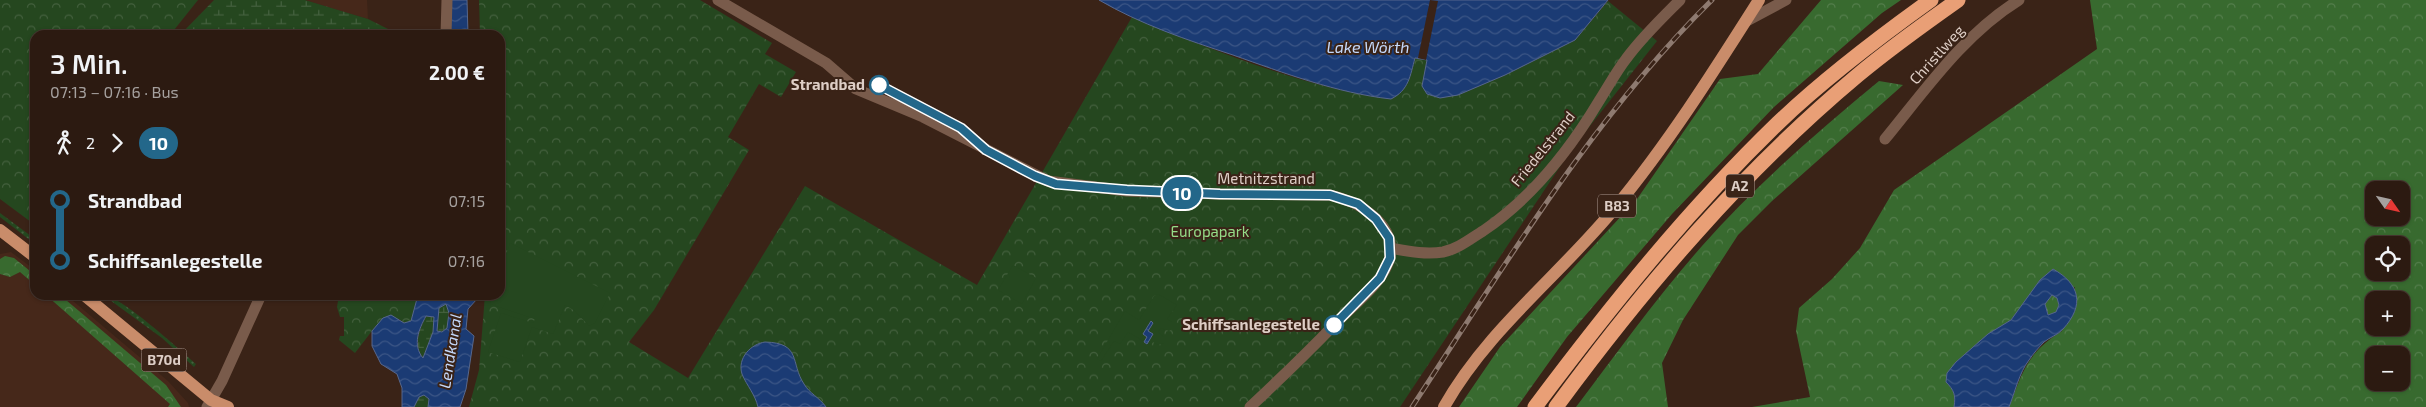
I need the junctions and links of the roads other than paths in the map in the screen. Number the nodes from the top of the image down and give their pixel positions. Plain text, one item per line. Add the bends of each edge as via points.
1 (447, 0) edge
2 (718, 0) edge
3 (1680, 0) edge
4 (1759, 0) edge
5 (1786, 0) edge
6 (1931, 0) edge
7 (1958, 0) edge
8 (2019, 0) edge
9 (1745, 22) junction
10 (446, 30) edge
11 (1885, 139) dead end
12 (0, 230) edge
13 (1390, 248) junction
14 (30, 253) edge
15 (90, 300) edge
16 (259, 300) edge
17 (211, 405) edge
18 (228, 407) edge
19 (1250, 407) edge
20 (1444, 407) edge
21 (1535, 407) edge
22 (1556, 407) edge

1 - 10 street
2 - 13 street, Metnitzstrand via 826,64 856,89 897,105 1048,181 1127,190 1330,195 1358,204 1376,219 1389,238
3 - 13 street, Friedelstrand via 1647,32 1626,59 1548,172 1500,219 1458,247 1444,252
4 - 9 main road, B83
5 - 9 street
6 - 21 highway, A2 via 1870,45 1779,122 1728,173 1617,300
7 - 22 highway, A2 via 1858,74 1736,190 1686,242
8 - 11 street, Christlweg via 1958,50
9 - 20 main road, B83 via 1683,115 1614,209 1486,346
12 - 14 main road
13 - 19 street via 1390,258 1380,278 1308,354
15 - 17 main road, B70d
16 - 17 street
17 - 18 main road, B70d

